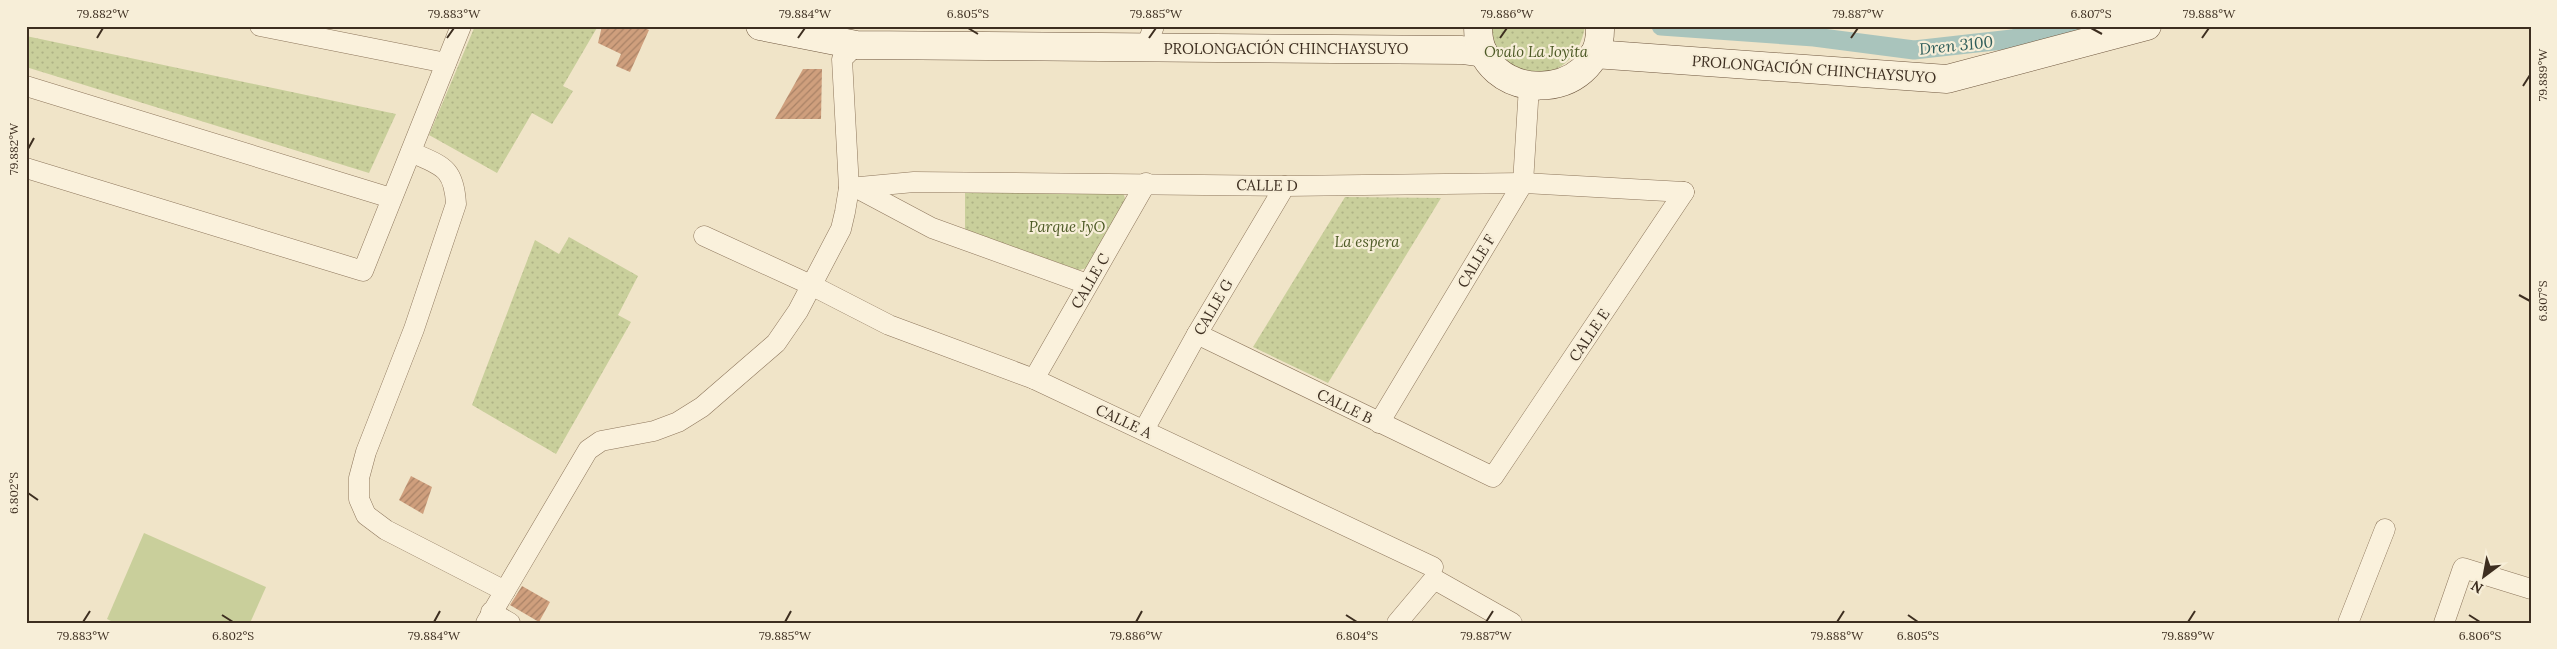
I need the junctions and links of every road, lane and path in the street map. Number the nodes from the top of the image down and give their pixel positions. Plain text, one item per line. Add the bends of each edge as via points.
1 (260, 26) edge
2 (461, 26) edge
3 (760, 26) edge
4 (1478, 26) edge
5 (1600, 26) edge
6 (2147, 26) edge
7 (1151, 37) edge
8 (856, 45) junction
9 (1484, 53) junction
10 (1594, 54) junction
11 (446, 63) junction
12 (26, 86) edge
13 (1529, 86) junction
14 (411, 152) junction
15 (26, 168) edge
16 (914, 182) junction
17 (1146, 183) junction
18 (1523, 184) junction
19 (1285, 186) junction
20 (852, 188) junction
21 (1684, 192) joint
22 (391, 198) junction
23 (905, 215) junction
24 (704, 236) dead end
25 (1087, 284) junction
26 (811, 285) junction
27 (1197, 334) junction
28 (1034, 379) junction
29 (1380, 423) junction
30 (1144, 430) junction
31 (1493, 477) joint
32 (2385, 529) dead end
33 (1433, 567) dead end
34 (2531, 589) edge
35 (505, 591) junction
36 (489, 618) edge
37 (510, 623) edge
38 (1397, 623) edge
39 (1512, 623) edge
40 (2348, 623) edge
41 (2444, 623) edge

1 - 11 street
2 - 11 street
3 - 8 street, PROLONGACIÓN CHINCHAYSUYO
4 - 9 street
5 - 10 street
6 - 10 street, PROLONGACIÓN CHINCHAYSUYO via 1947,79
7 - 8 street, PROLONGACIÓN CHINCHAYSUYO
7 - 9 street, PROLONGACIÓN CHINCHAYSUYO
8 - 20 street via 842,59
9 - 13 street via 1495,69 1511,80
10 - 13 street via 1583,69 1567,80 1549,86
11 - 14 street
12 - 22 street
13 - 18 street, CALLE F
14 - 22 street
14 - 35 street via 443,167 455,183 456,204 414,329 366,452 359,478 359,499 366,515 386,530
15 - 22 street via 363,271
16 - 17 street, CALLE D
16 - 20 street, CALLE D
16 - 23 street via 905,203
17 - 19 street, CALLE D
17 - 25 street, CALLE C
18 - 19 street, CALLE D
18 - 21 street, CALLE D
18 - 29 street, CALLE F
19 - 27 street, CALLE G
20 - 23 street
20 - 26 street via 841,229
21 - 31 street, CALLE E
23 - 25 street via 932,228
24 - 26 street, CALLE A
25 - 28 street, CALLE C
26 - 28 street, CALLE A via 889,324
26 - 35 street via 776,343 702,407 678,422 602,441 588,450
27 - 29 street, CALLE B
27 - 30 street, CALLE G
28 - 30 street, CALLE A
29 - 31 street, CALLE B
30 - 33 street, CALLE A
32 - 40 street
34 - 41 street via 2463,568
35 - 36 street
36 - 37 street
38 - 39 street via 1434,579

